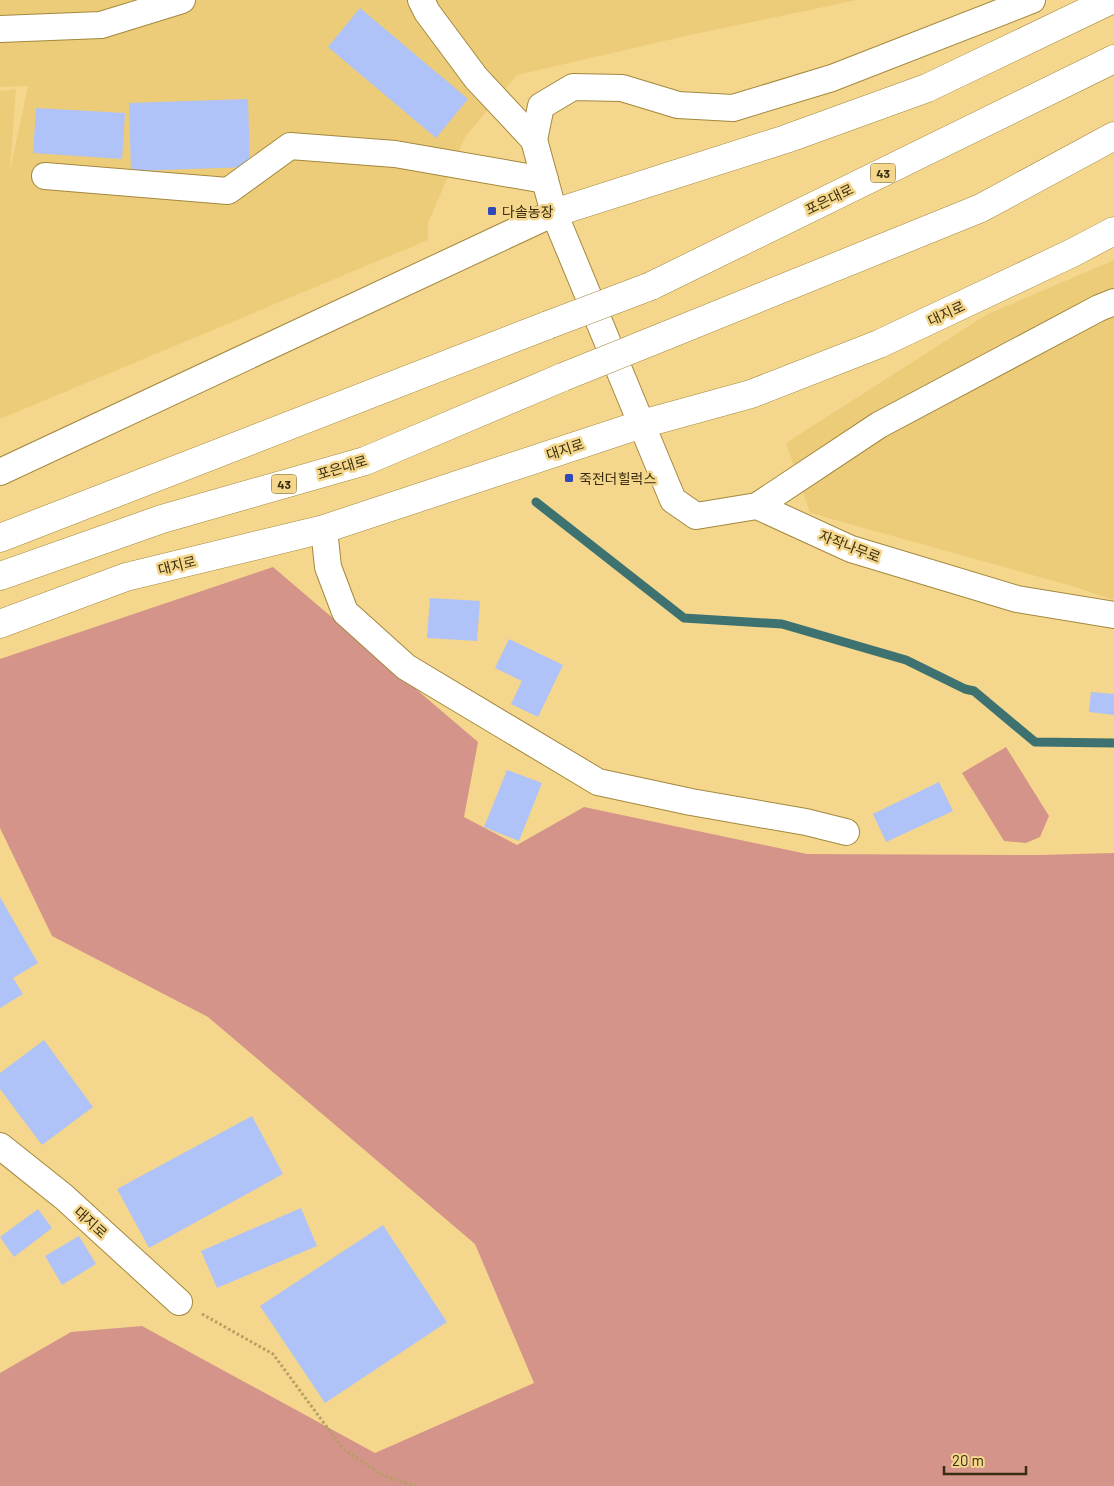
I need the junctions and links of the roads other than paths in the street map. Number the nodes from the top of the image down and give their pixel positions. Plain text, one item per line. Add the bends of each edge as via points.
1 (182, 0) edge
2 (421, 0) edge
3 (1032, 0) edge
4 (1111, 0) edge
5 (0, 29) edge
6 (1114, 59) edge
7 (1114, 136) edge
8 (534, 140) junction
9 (45, 176) dead end
10 (545, 180) junction
11 (554, 213) junction
12 (1114, 231) edge
13 (1114, 302) edge
14 (642, 424) junction
15 (0, 472) edge
16 (757, 506) junction
17 (324, 529) junction
18 (0, 538) edge
19 (11, 572) edge
20 (0, 592) edge
21 (1114, 615) edge
22 (0, 624) edge
23 (846, 832) dead end
24 (0, 1146) edge
25 (179, 1302) road end

1 - 5 street via 101,25
2 - 8 street via 476,78
3 - 8 street via 832,78 733,108 678,105 622,88 573,87 541,106
4 - 11 main road via 927,88 786,140
6 - 18 main road, 포은대로 / 43, bridge via 651,286
7 - 19 main road, 포은대로 / 43, bridge via 980,208 365,461 162,519
8 - 10 street
9 - 10 street via 228,191 290,146 395,154
10 - 11 street
11 - 14 street
11 - 15 street
12 - 14 main road, 대지로 via 880,344 751,394
13 - 16 street via 879,425
14 - 16 street via 673,500 696,516
14 - 17 main road, 대지로
16 - 21 street, 자작나무로 via 851,549 1017,599
17 - 22 main road, 대지로 via 126,577
17 - 23 street via 328,567 345,612 406,666 598,782
19 - 20 main road
24 - 25 street, 대지로 via 64,1197

